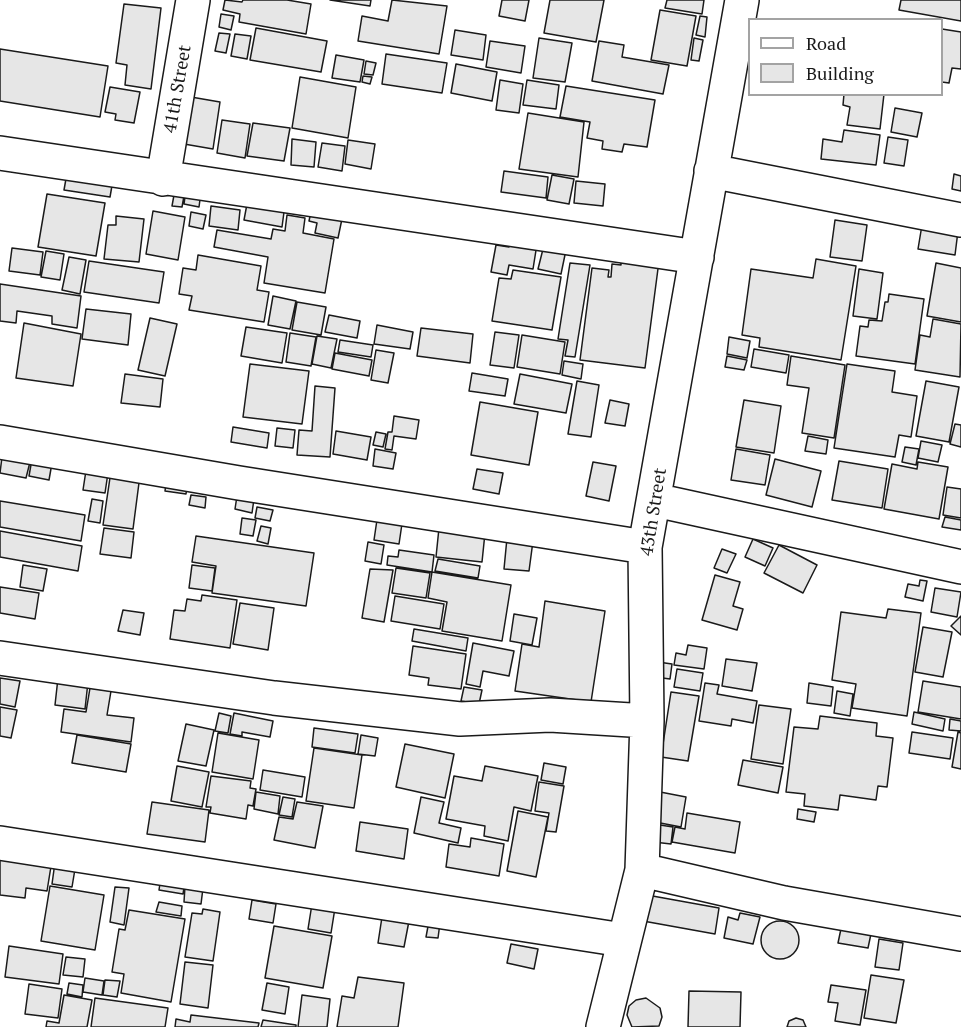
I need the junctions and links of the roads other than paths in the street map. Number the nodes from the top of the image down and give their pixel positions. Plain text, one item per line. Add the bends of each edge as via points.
1 (194, 0) edge
2 (742, 0) edge
3 (0, 153) edge
4 (711, 171) junction
5 (163, 179) junction
6 (961, 220) edge
7 (697, 257) junction
8 (0, 442) edge
9 (655, 500) junction
10 (645, 547) junction
11 (961, 567) edge
12 (0, 658) edge
13 (647, 721) junction
14 (0, 843) edge
15 (642, 870) junction
16 (961, 934) edge
17 (623, 940) junction
18 (603, 1027) edge

1 - 5 street, 41th Street
2 - 4 street, 43th Street
3 - 5 street
4 - 6 street
4 - 7 street, 43th Street
5 - 7 street
7 - 9 street, 43th Street
8 - 10 street
9 - 10 street, 43th Street
9 - 11 street
10 - 13 street, 43th Street
12 - 13 street via 274,698 460,719 550,715
13 - 15 street, 43th Street
14 - 17 street
15 - 16 street via 783,903
15 - 17 street, 43th Street
17 - 18 street, 43th Street

